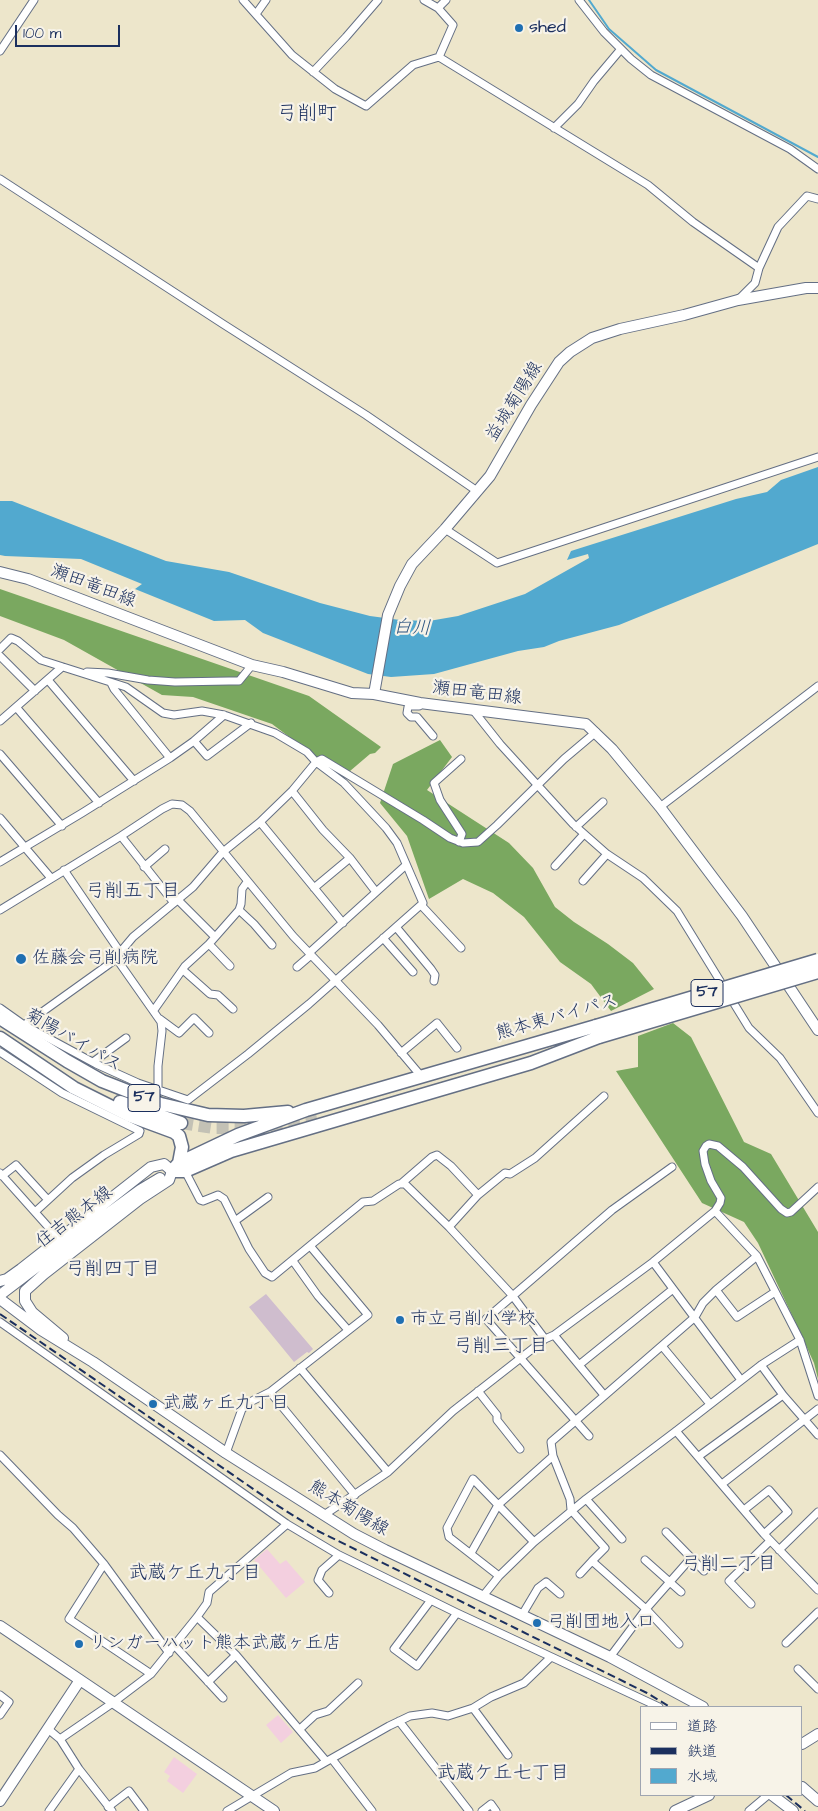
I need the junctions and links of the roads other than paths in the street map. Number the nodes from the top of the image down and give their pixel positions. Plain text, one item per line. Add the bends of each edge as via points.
1 (34, 0) edge
2 (243, 0) edge
3 (266, 0) edge
4 (378, 0) edge
5 (424, 0) edge
6 (446, 0) edge
7 (579, 0) edge
8 (438, 8) junction
9 (256, 14) junction
10 (621, 49) junction
11 (0, 51) edge
12 (439, 57) junction
13 (313, 72) junction
14 (554, 128) junction
15 (818, 169) edge
16 (0, 179) edge
17 (818, 199) edge
18 (759, 268) junction
19 (818, 288) edge
20 (738, 300) junction
21 (818, 457) edge
22 (477, 491) junction
23 (445, 529) junction
24 (0, 572) edge
25 (0, 649) edge
26 (0, 656) edge
27 (252, 665) junction
28 (62, 667) junction
29 (77, 671) junction
30 (48, 680) junction
31 (111, 683) junction
32 (818, 686) edge
33 (35, 691) junction
34 (374, 694) junction
35 (16, 707) junction
36 (474, 710) junction
37 (491, 714) dead end
38 (224, 715) junction
39 (0, 721) edge
40 (251, 723) junction
41 (596, 732) junction
42 (433, 736) dead end
43 (194, 741) junction
44 (0, 754) edge
45 (170, 758) junction
46 (461, 759) dead end
47 (316, 762) junction
48 (134, 781) junction
49 (537, 785) junction
50 (292, 791) junction
51 (603, 802) dead end
52 (98, 803) junction
53 (660, 807) junction
54 (0, 818) edge
55 (260, 822) junction
56 (62, 826) junction
57 (576, 827) junction
58 (584, 834) junction
59 (121, 836) junction
60 (459, 842) junction
61 (25, 846) junction
62 (165, 849) dead end
63 (223, 852) junction
64 (608, 854) junction
65 (350, 858) junction
66 (0, 862) edge
67 (406, 865) junction
68 (556, 866) dead end
69 (144, 867) junction
70 (64, 870) junction
71 (51, 878) junction
72 (584, 881) dead end
73 (248, 882) junction
74 (314, 888) junction
75 (376, 892) junction
76 (176, 902) junction
77 (421, 905) junction
78 (0, 910) edge
79 (239, 910) junction
80 (343, 923) junction
81 (396, 927) junction
82 (215, 937) junction
83 (383, 938) junction
84 (209, 944) junction
85 (272, 945) dead end
86 (462, 948) dead end
87 (310, 954) junction
88 (118, 955) junction
89 (818, 960) edge
90 (230, 966) dead end
91 (298, 968) dead end
92 (183, 970) junction
93 (413, 972) dead end
94 (818, 972) edge
95 (335, 979) junction
96 (434, 981) dead end
97 (0, 1008) edge
98 (233, 1009) dead end
99 (154, 1010) junction
100 (0, 1018) edge
101 (160, 1019) junction
102 (24, 1025) junction
103 (818, 1030) edge
104 (598, 1032) junction
105 (209, 1033) dead end
106 (126, 1038) dead end
107 (0, 1040) edge
108 (457, 1048) dead end
109 (402, 1053) junction
110 (93, 1062) junction
111 (420, 1076) junction
112 (158, 1091) junction
113 (604, 1096) dead end
114 (818, 1113) edge
115 (234, 1116) junction
116 (312, 1116) junction
117 (181, 1122) tunnel mouth
118 (253, 1130) junction
119 (245, 1147) junction
120 (672, 1167) dead end
121 (179, 1168) junction
122 (1, 1174) edge
123 (402, 1183) junction
124 (818, 1187) edge
125 (478, 1195) junction
126 (268, 1197) dead end
127 (48, 1200) junction
128 (35, 1212) junction
129 (715, 1212) junction
130 (235, 1220) junction
131 (449, 1227) junction
132 (59, 1239) junction
133 (310, 1247) junction
134 (757, 1256) junction
135 (293, 1261) junction
136 (653, 1262) junction
137 (0, 1281) edge
138 (673, 1290) junction
139 (716, 1290) junction
140 (775, 1292) junction
141 (0, 1295) edge
142 (512, 1295) junction
143 (0, 1300) edge
144 (695, 1317) junction
145 (0, 1322) edge
146 (348, 1330) junction
147 (554, 1335) junction
148 (546, 1339) junction
149 (800, 1340) junction
150 (662, 1346) junction
151 (520, 1359) junction
152 (93, 1362) junction
153 (578, 1365) junction
154 (760, 1365) junction
155 (300, 1368) junction
156 (741, 1380) junction
157 (478, 1391) junction
158 (270, 1392) junction
159 (604, 1395) junction
160 (783, 1395) junction
161 (818, 1396) edge
162 (710, 1404) junction
163 (818, 1409) edge
164 (575, 1420) junction
165 (804, 1420) junction
166 (676, 1431) junction
167 (818, 1435) edge
168 (589, 1436) dead end
169 (520, 1449) dead end
170 (226, 1453) junction
171 (0, 1455) edge
172 (552, 1456) junction
173 (699, 1456) junction
174 (388, 1472) junction
175 (722, 1484) junction
176 (355, 1495) junction
177 (586, 1499) junction
178 (498, 1505) junction
179 (571, 1510) junction
180 (744, 1510) junction
181 (818, 1512) edge
182 (324, 1514) junction
183 (287, 1524) junction
184 (666, 1532) dead end
185 (764, 1534) junction
186 (622, 1539) dead end
187 (770, 1541) junction
188 (534, 1542) junction
189 (779, 1550) junction
190 (471, 1553) junction
191 (339, 1555) junction
192 (691, 1558) junction
193 (646, 1560) dead end
194 (592, 1561) junction
195 (104, 1564) junction
196 (704, 1572) dead end
197 (580, 1574) dead end
198 (499, 1576) junction
199 (670, 1582) junction
200 (818, 1590) edge
201 (681, 1592) dead end
202 (329, 1593) dead end
203 (560, 1594) dead end
204 (483, 1596) junction
205 (430, 1600) junction
206 (751, 1604) dead end
207 (646, 1609) junction
208 (818, 1612) edge
209 (457, 1613) junction
210 (522, 1615) junction
211 (197, 1617) junction
212 (0, 1626) edge
213 (786, 1642) dead end
214 (679, 1644) dead end
215 (175, 1646) junction
216 (169, 1653) junction
217 (236, 1655) junction
218 (551, 1657) junction
219 (610, 1657) junction
220 (798, 1669) dead end
221 (151, 1674) junction
222 (80, 1680) junction
223 (208, 1682) junction
224 (358, 1683) dead end
225 (818, 1690) edge
226 (0, 1695) edge
227 (223, 1698) dead end
228 (114, 1702) junction
229 (657, 1706) edge
230 (701, 1706) edge
231 (473, 1708) junction
232 (0, 1716) edge
233 (399, 1721) junction
234 (48, 1729) junction
235 (300, 1729) junction
236 (818, 1734) edge
237 (60, 1739) junction
238 (803, 1743) edge
239 (508, 1755) dead end
240 (329, 1760) junction
241 (79, 1769) junction
242 (803, 1789) edge
243 (252, 1795) junction
244 (707, 1796) edge
245 (769, 1796) edge
246 (771, 1796) edge
247 (0, 1801) edge
248 (818, 1802) edge
249 (110, 1809) edge
250 (49, 1811) edge
251 (144, 1811) edge
252 (227, 1811) edge
253 (274, 1811) edge
254 (372, 1811) edge
255 (469, 1811) edge
256 (482, 1811) edge
257 (496, 1811) edge
258 (676, 1811) edge
259 (749, 1811) edge
260 (793, 1811) edge

1 - 11 street
2 - 9 street
3 - 9 street
4 - 13 street
5 - 8 street
6 - 8 street
7 - 10 street
8 - 12 street via 454,25
9 - 13 street via 292,55
10 - 14 street via 578,104
10 - 15 street via 651,74 790,149
12 - 13 street via 413,65 366,106
12 - 14 street
14 - 18 street via 648,186
16 - 22 street
17 - 18 street via 807,196 778,227
18 - 20 street via 755,283
19 - 20 main road, 益城菊陽線
20 - 22 main road, 益城菊陽線 via 604,333 580,344 559,362 490,476
21 - 23 street via 497,563
22 - 23 main road, 益城菊陽線
23 - 34 main road, 益城菊陽線 via 412,564 400,586 388,615
24 - 27 main road, 瀬田竜田線 via 28,578
25 - 28 street via 11,638 41,660
26 - 33 street
27 - 29 street via 239,681 148,680
27 - 34 main road, 瀬田竜田線 via 352,692
28 - 29 street
28 - 30 street
29 - 31 street
30 - 33 street
30 - 48 street
31 - 38 street via 126,687 163,713 174,716 202,711
31 - 45 street
32 - 53 street
33 - 35 street
34 - 36 main road, 瀬田竜田線
35 - 39 street
35 - 52 street
36 - 37 street
36 - 41 main road, 瀬田竜田線 via 586,724
36 - 42 street via 408,707 407,713 411,718 417,717
36 - 49 street
38 - 40 street
38 - 43 street
40 - 43 street via 207,756
40 - 47 street via 276,733 307,752
41 - 49 street
41 - 53 main road, 瀬田竜田線
43 - 45 street
44 - 56 street
45 - 48 street
46 - 60 street via 434,783 440,800 462,834
47 - 50 street
47 - 60 street via 322,759
47 - 67 street via 344,783 386,828 397,843
48 - 52 street
49 - 57 street
49 - 60 street via 478,842
50 - 55 street
50 - 65 street
51 - 57 street
52 - 56 street
53 - 103 main road, 瀬田竜田線 via 742,916
54 - 61 street
55 - 63 street
55 - 74 street
56 - 61 street
57 - 58 street
58 - 64 street
58 - 68 street
59 - 63 street via 162,809 179,804 190,811
59 - 69 street
59 - 70 street
61 - 66 street
61 - 71 street
62 - 69 street
63 - 73 street
63 - 76 street
64 - 72 street
64 - 114 street via 643,878 676,911 748,1028 780,1058
65 - 74 street
65 - 75 street
67 - 75 street
67 - 77 street via 423,903
69 - 76 street
70 - 71 street
70 - 88 street
71 - 78 street
73 - 79 street via 242,889
73 - 87 street
74 - 80 street
75 - 80 street
76 - 82 street
76 - 88 street
77 - 81 street
77 - 86 street
79 - 82 street
79 - 85 street
80 - 87 street
81 - 83 street
81 - 96 street via 431,969
82 - 84 street
83 - 93 street
83 - 95 street
84 - 90 street
84 - 92 street
87 - 91 street
87 - 95 street
88 - 99 street
88 - 102 street via 106,968
89 - 104 highway, 熊本東バイパス / 57, bridge
92 - 98 street
92 - 99 street
94 - 104 highway, 熊本東バイパス / 57, bridge
95 - 109 street
95 - 112 street via 248,1054 188,1100
97 - 102 street
99 - 101 street
100 - 115 highway, 菊陽バイパス / 57 via 67,1062 128,1092 187,1111
101 - 105 street via 179,1033 194,1018
101 - 112 street
102 - 110 street
104 - 111 highway, 熊本東バイパス / 57
104 - 116 highway via 531,1063
106 - 110 street
107 - 117 highway, 菊陽バイパス / 57 via 113,1100
107 - 121 highway via 74,1088 128,1115 174,1132 179,1136 182,1147
107 - 127 street via 62,1093 140,1130 139,1134 72,1178
108 - 109 street via 437,1023
109 - 111 street
110 - 112 street
111 - 116 highway, 熊本東バイパス / 57
113 - 125 street via 535,1158 510,1174 503,1174
115 - 116 highway, 菊陽バイパス / 57
115 - 118 highway
116 - 118 highway
116 - 119 highway
118 - 119 highway via 251,1142
118 - 121 highway
119 - 121 highway
120 - 142 street via 612,1210
121 - 130 street via 200,1200 222,1197
121 - 132 main road via 164,1164 151,1167
121 - 141 main road, 住吉熊本線 via 140,1190
121 - 152 main road via 169,1180 140,1199 25,1291 25,1301 32,1312
122 - 127 street via 16,1165
122 - 128 street
123 - 125 street via 437,1155
123 - 131 street via 409,1186
123 - 133 street via 374,1200 363,1202
124 - 129 street via 787,1213 743,1167 718,1146 709,1144 703,1151 705,1164 721,1198
125 - 131 street
126 - 130 street
127 - 128 street
128 - 132 street
129 - 134 street
129 - 136 street
130 - 135 street via 269,1277
131 - 142 street
132 - 137 main road
133 - 135 street
133 - 146 street via 368,1315
134 - 139 street
134 - 140 street
135 - 146 street
136 - 138 street
136 - 147 street
138 - 144 street
138 - 153 street
139 - 140 street via 737,1317
139 - 144 street
140 - 149 street
142 - 148 street
142 - 151 street via 486,1319
143 - 152 main road, 熊本菊陽線
144 - 150 street
144 - 156 street
145 - 183 street
146 - 155 street
147 - 148 street
147 - 153 street
148 - 151 street
149 - 154 street
149 - 161 street
150 - 159 street
150 - 162 street
151 - 157 street
151 - 164 street
152 - 170 main road, 熊本菊陽線
153 - 159 street
154 - 156 street
154 - 160 street
155 - 158 street
155 - 174 street
156 - 162 street
157 - 169 street
157 - 174 street
158 - 170 street via 242,1409
158 - 176 street
159 - 164 street
160 - 165 street
160 - 173 street
162 - 166 street
163 - 165 street
164 - 168 street
164 - 172 street via 551,1442
165 - 167 street
165 - 175 street
166 - 173 street
166 - 177 street
170 - 182 main road, 熊本菊陽線
171 - 195 street
172 - 178 street
172 - 179 street
173 - 175 street
174 - 176 street
175 - 180 street
176 - 182 street
177 - 179 street
177 - 186 street
178 - 188 street
178 - 190 street
178 - 190 street via 473,1479 447,1528 449,1537
179 - 188 street
179 - 194 street via 605,1548
180 - 185 street
180 - 185 street via 769,1490 788,1512
181 - 189 street
182 - 204 main road, 熊本菊陽線 via 385,1550
183 - 191 street
183 - 211 street via 209,1592 207,1603
184 - 192 street
185 - 187 street
187 - 189 street
187 - 206 street via 729,1581
188 - 198 street
189 - 200 street
190 - 198 street
191 - 202 street via 322,1570 318,1580 320,1590
191 - 205 street
192 - 196 street
192 - 199 street
193 - 199 street
194 - 197 street
194 - 207 street
195 - 216 street
195 - 221 street via 69,1619
198 - 204 street
199 - 201 street
199 - 207 street
203 - 210 street via 546,1582 538,1588
204 - 210 main road, 熊本菊陽線
205 - 209 street
205 - 209 street via 394,1649 417,1666
207 - 214 street
207 - 219 street
208 - 213 street
209 - 218 street
210 - 219 main road, 熊本菊陽線
211 - 215 street
211 - 217 street
212 - 222 main road
215 - 216 street
215 - 223 street
216 - 221 street
217 - 223 street
217 - 235 street
218 - 229 street
218 - 231 street via 524,1683
219 - 230 main road, 熊本菊陽線
220 - 225 street
221 - 228 street
222 - 228 main road
222 - 234 main road
223 - 227 street
224 - 235 street via 328,1711 315,1715
226 - 232 street via 9,1702
228 - 237 street
228 - 243 main road
231 - 233 street via 448,1716 432,1713
231 - 239 street
233 - 240 street
233 - 255 street
234 - 237 street
234 - 247 main road
235 - 240 street
236 - 238 main road
237 - 241 street
240 - 243 street via 315,1768 291,1773
240 - 254 street
241 - 249 street
241 - 250 street
242 - 248 main road
243 - 252 street
243 - 253 main road
244 - 258 main road
245 - 259 street
246 - 260 main road
249 - 251 street via 129,1791
256 - 257 street via 491,1804

